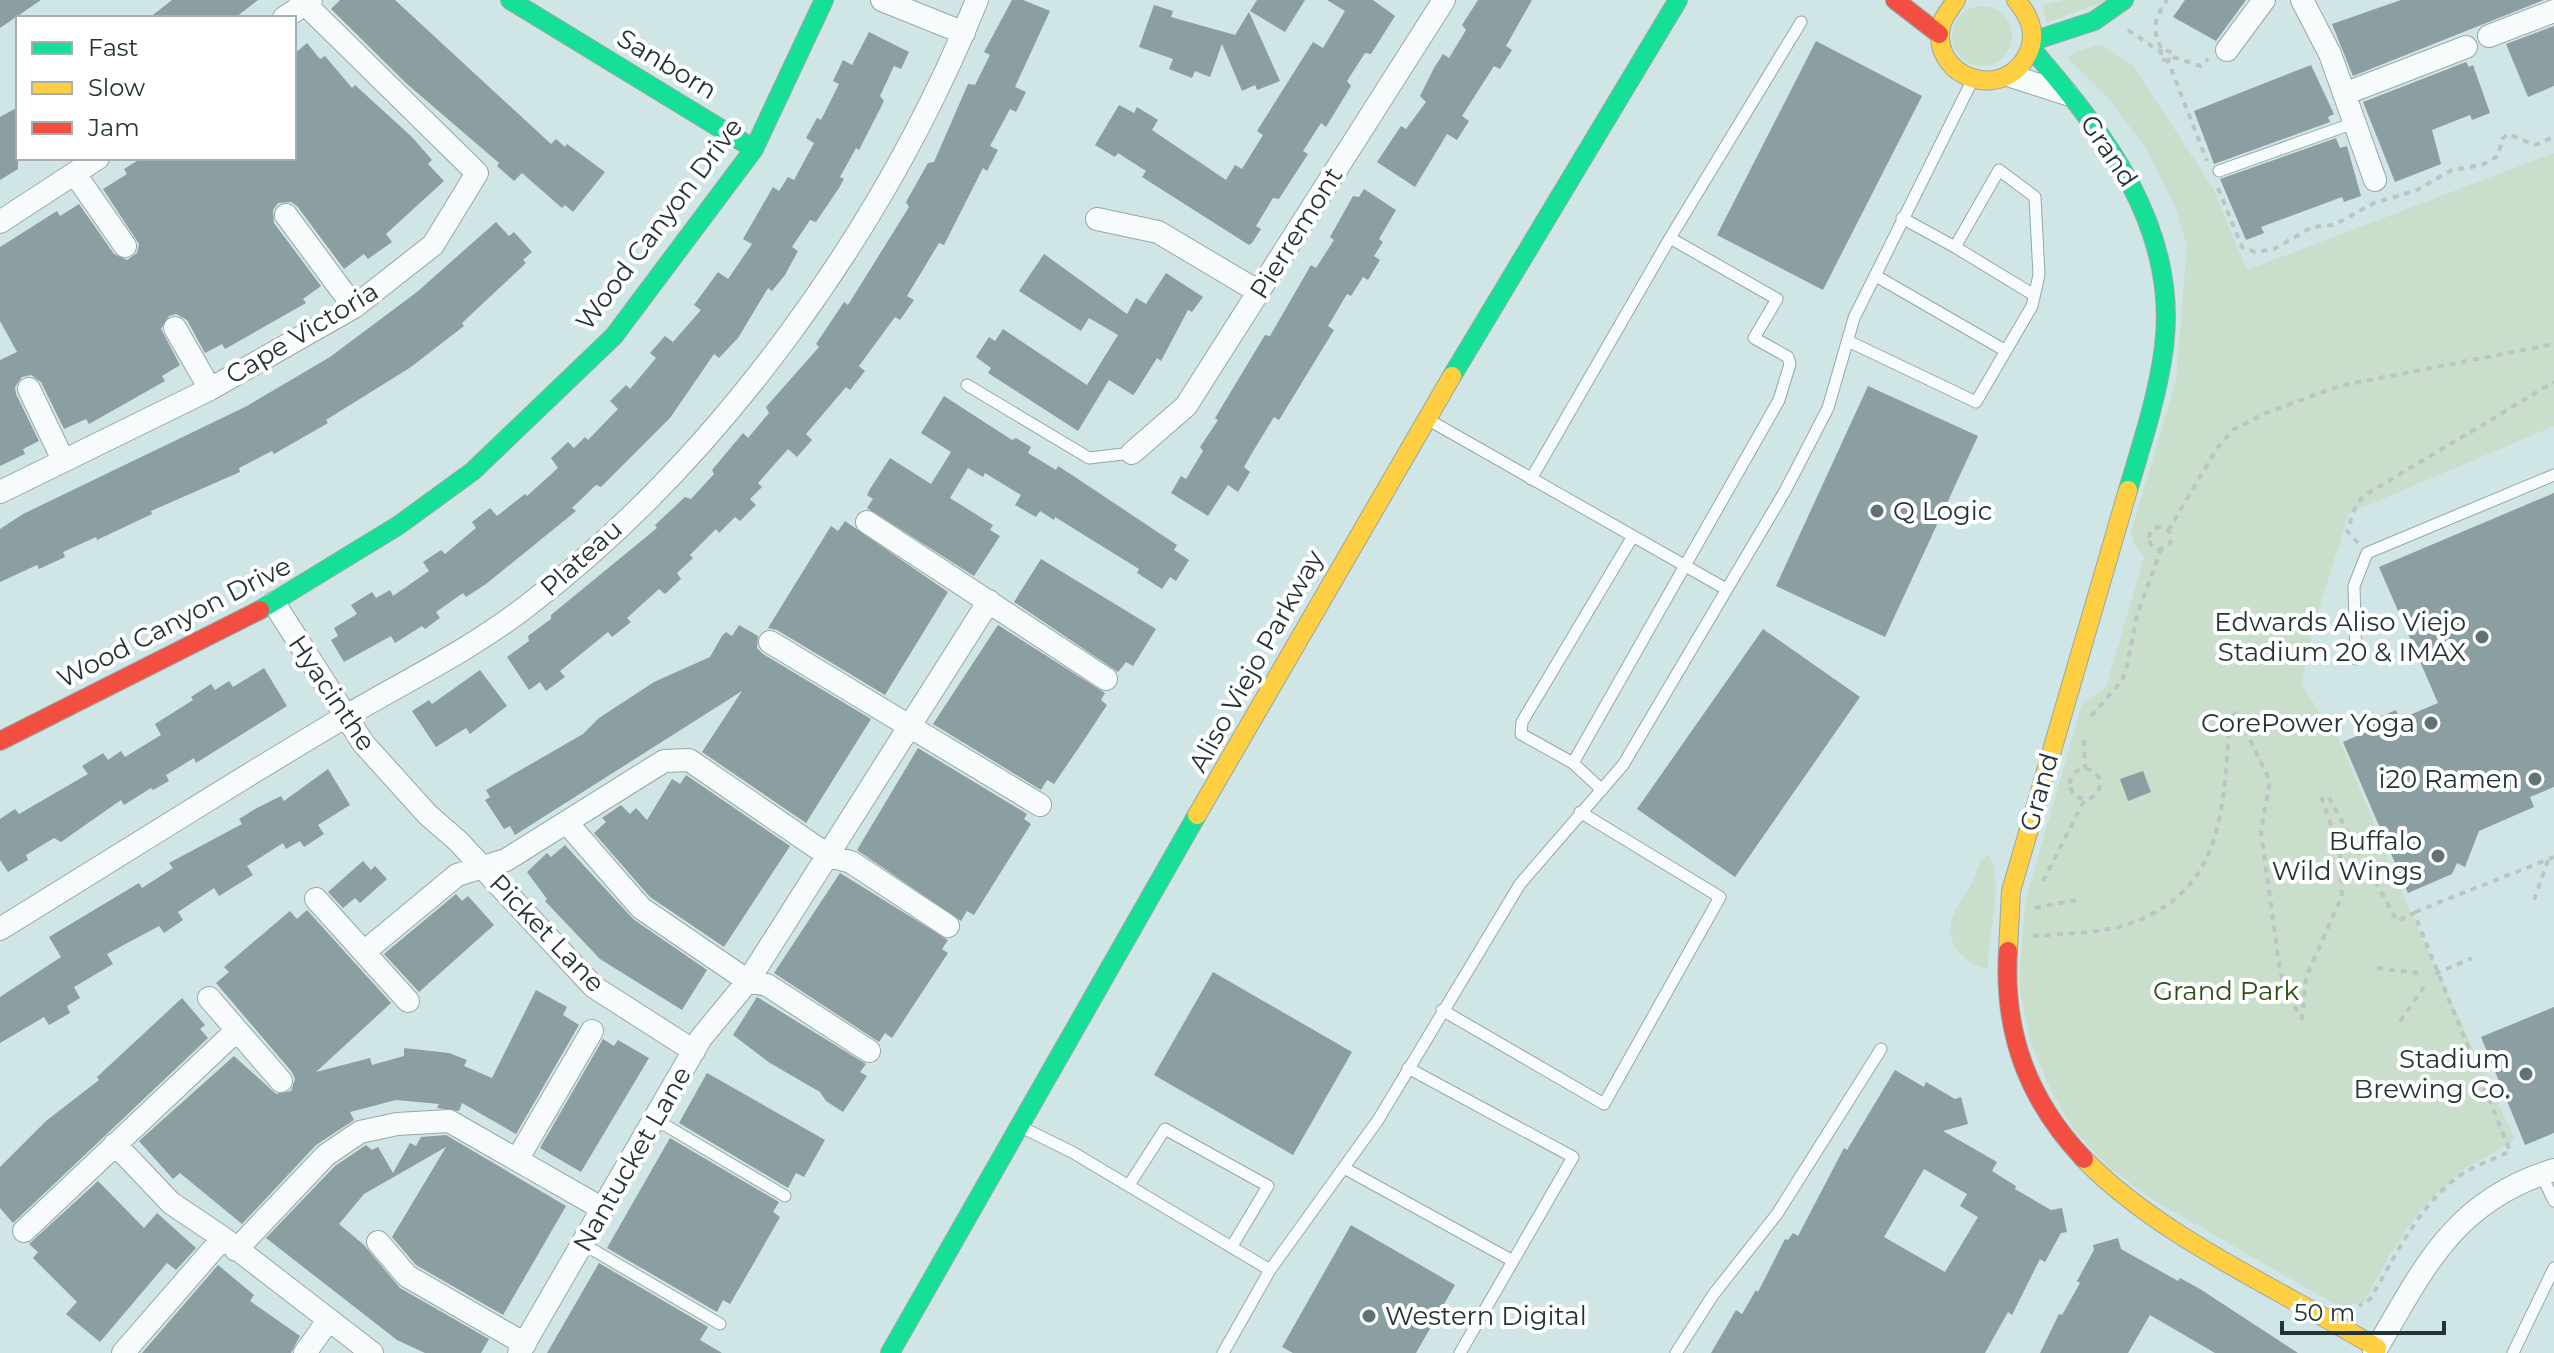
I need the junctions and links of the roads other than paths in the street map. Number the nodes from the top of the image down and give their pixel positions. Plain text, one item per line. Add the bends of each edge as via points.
1 (510, 0) edge
2 (824, 0) edge
3 (882, 0) edge
4 (977, 0) edge
5 (1444, 0) edge
6 (1678, 0) edge
7 (1895, 0) edge
8 (1956, 0) edge
9 (2045, 0) edge
10 (2124, 0) edge
11 (2264, 0) edge
12 (2302, 0) edge
13 (305, 1) edge
14 (2020, 4) edge
15 (2554, 11) edge
16 (286, 16) edge
17 (1801, 22) dead end
18 (964, 33) junction
19 (1939, 34) junction
20 (2489, 36) dead end
21 (2032, 44) junction
22 (2466, 47) dead end
23 (2221, 50) road end
24 (2011, 76) junction
25 (1972, 81) junction
26 (2067, 94) junction
27 (2344, 94) junction
28 (2354, 123) junction
29 (754, 149) junction
30 (95, 160) edge
31 (2219, 171) dead end
32 (75, 174) junction
33 (2375, 180) dead end
34 (286, 215) dead end
35 (1902, 218) junction
36 (1097, 219) dead end
37 (0, 222) edge
38 (1670, 238) junction
39 (125, 246) dead end
40 (1955, 247) junction
41 (1876, 276) junction
42 (1259, 292) junction
43 (2034, 295) junction
44 (354, 307) junction
45 (175, 328) dead end
46 (1848, 341) junction
47 (2006, 351) junction
48 (967, 385) dead end
49 (29, 389) dead end
50 (210, 389) junction
51 (1425, 418) junction
52 (1132, 453) joint
53 (63, 460) junction
54 (2554, 475) edge
55 (1531, 479) junction
56 (0, 492) edge
57 (867, 522) dead end
58 (1633, 536) junction
59 (1687, 566) junction
60 (1726, 589) junction
61 (989, 601) junction
62 (274, 603) junction
63 (770, 642) dead end
64 (2356, 659) dead end
65 (1106, 679) dead end
66 (345, 716) junction
67 (908, 725) junction
68 (0, 741) edge
69 (1573, 763) junction
70 (394, 779) joint
71 (1602, 790) junction
72 (1040, 805) dead end
73 (1580, 812) junction
74 (567, 823) junction
75 (829, 856) junction
76 (482, 867) junction
77 (316, 899) dead end
78 (948, 926) dead end
79 (0, 929) edge
80 (364, 952) junction
81 (748, 981) junction
82 (209, 998) dead end
83 (408, 1001) dead end
84 (1442, 1010) junction
85 (236, 1031) junction
86 (592, 1031) dead end
87 (1881, 1049) dead end
88 (694, 1051) junction
89 (869, 1051) dead end
90 (1408, 1068) junction
91 (281, 1081) dead end
92 (652, 1118) junction
93 (1021, 1127) junction
94 (115, 1144) junction
95 (517, 1160) junction
96 (1344, 1168) junction
97 (2547, 1172) edge
98 (1129, 1185) junction
99 (785, 1196) dead end
100 (2554, 1201) edge
101 (603, 1209) junction
102 (24, 1231) dead end
103 (378, 1242) dead end
104 (229, 1244) junction
105 (583, 1244) junction
106 (1232, 1246) junction
107 (1513, 1261) junction
108 (2554, 1268) edge
109 (1270, 1270) junction
110 (328, 1321) junction
111 (720, 1324) dead end
112 (522, 1348) edge
113 (2375, 1350) edge
114 (891, 1352) edge
115 (123, 1353) edge
116 (305, 1353) edge
117 (372, 1353) edge
118 (1223, 1353) edge
119 (1460, 1353) edge
120 (1676, 1353) edge
121 (2513, 1353) edge

1 - 29 street, Sanborn
2 - 29 street, Wood Canyon Drive
3 - 18 street
4 - 18 street, Plateau
5 - 42 street, Pierremont
6 - 51 street, Aliso Viejo Parkway
7 - 19 street
8 - 19 street via 1947,9
9 - 14 street
10 - 21 street via 2090,23
11 - 23 street
12 - 27 street
13 - 16 street, Cape Victoria
13 - 44 street, Cape Victoria via 477,173 433,245
14 - 21 street via 2033,30
15 - 20 street
17 - 38 lane
18 - 66 street, Plateau via 836,267 754,381 670,477 526,607 457,655
19 - 25 street via 1948,63
21 - 24 street
21 - 26 street, Grand
22 - 27 street
24 - 25 street
24 - 26 street, Grand
25 - 35 lane
26 - 113 street, Grand via 2106,138 2136,187 2158,246 2166,336 2150,415 2011,891 2004,981 2014,1042 2052,1126 2089,1170 2128,1202
27 - 28 street
28 - 31 lane
28 - 33 street
29 - 62 street, Wood Canyon Drive via 614,336 473,471 399,525
30 - 32 street
32 - 37 street
32 - 39 street
34 - 44 street
35 - 40 lane
35 - 41 lane
36 - 42 street via 1158,232
38 - 55 lane
38 - 59 lane via 1777,299 1754,338 1788,357 1790,364 1779,400
40 - 43 lane
40 - 43 lane via 1999,170 2035,197 2039,275
41 - 46 lane
41 - 47 lane
42 - 52 street, Pierremont via 1186,406
43 - 47 lane
44 - 50 street, Cape Victoria
45 - 50 street
46 - 47 lane via 1976,402
46 - 60 lane via 1828,408
48 - 52 lane via 1089,458
49 - 53 street
50 - 53 street, Cape Victoria
51 - 55 lane
51 - 93 street, Aliso Viejo Parkway
53 - 56 street, Cape Victoria
54 - 64 lane via 2367,553 2354,586
55 - 58 lane
57 - 61 street
58 - 59 lane
58 - 69 lane via 1522,722 1521,734
59 - 60 lane
59 - 69 lane
60 - 71 lane via 1623,765
61 - 65 street
61 - 67 street, Nantucket Lane
62 - 66 street, Hyacinthe
62 - 68 street, Wood Canyon Drive
63 - 67 street
66 - 70 street, Hyacinthe
66 - 79 street, Plateau
67 - 72 street
67 - 75 street, Nantucket Lane
69 - 71 lane
70 - 76 street, Picket Lane
71 - 73 lane
73 - 84 lane via 1520,884
73 - 84 lane via 1720,897 1604,1104
74 - 75 street, Picket Lane via 664,761 689,760
74 - 76 street, Picket Lane via 506,860
74 - 81 street via 641,908
75 - 78 street via 851,862
75 - 81 street, Nantucket Lane
76 - 80 street, Picket Lane via 457,875
76 - 88 street, Picket Lane via 594,987
77 - 80 street
80 - 83 street
81 - 88 street, Nantucket Lane
81 - 89 street via 767,985
82 - 85 street
84 - 90 lane
85 - 91 street
85 - 94 street
86 - 95 street
87 - 120 lane via 1777,1214 1713,1295
88 - 92 street, Nantucket Lane
90 - 96 lane
90 - 107 lane via 1573,1157
92 - 99 lane
92 - 101 street, Nantucket Lane
93 - 98 lane
93 - 114 street, Aliso Viejo Parkway
94 - 102 street
94 - 104 street via 171,1203
95 - 101 street
95 - 104 street via 449,1121 360,1132 326,1155
96 - 107 lane
96 - 109 lane
97 - 100 lane
97 - 113 street via 2487,1200 2450,1231
98 - 106 lane
98 - 106 lane via 1165,1129 1268,1186
101 - 105 street, Nantucket Lane
103 - 112 street, Nantucket Lane via 407,1276
104 - 110 street
104 - 115 street
105 - 111 lane
105 - 112 street, Nantucket Lane
106 - 109 lane
107 - 119 lane
108 - 121 lane
109 - 118 lane
110 - 116 street
110 - 117 street

